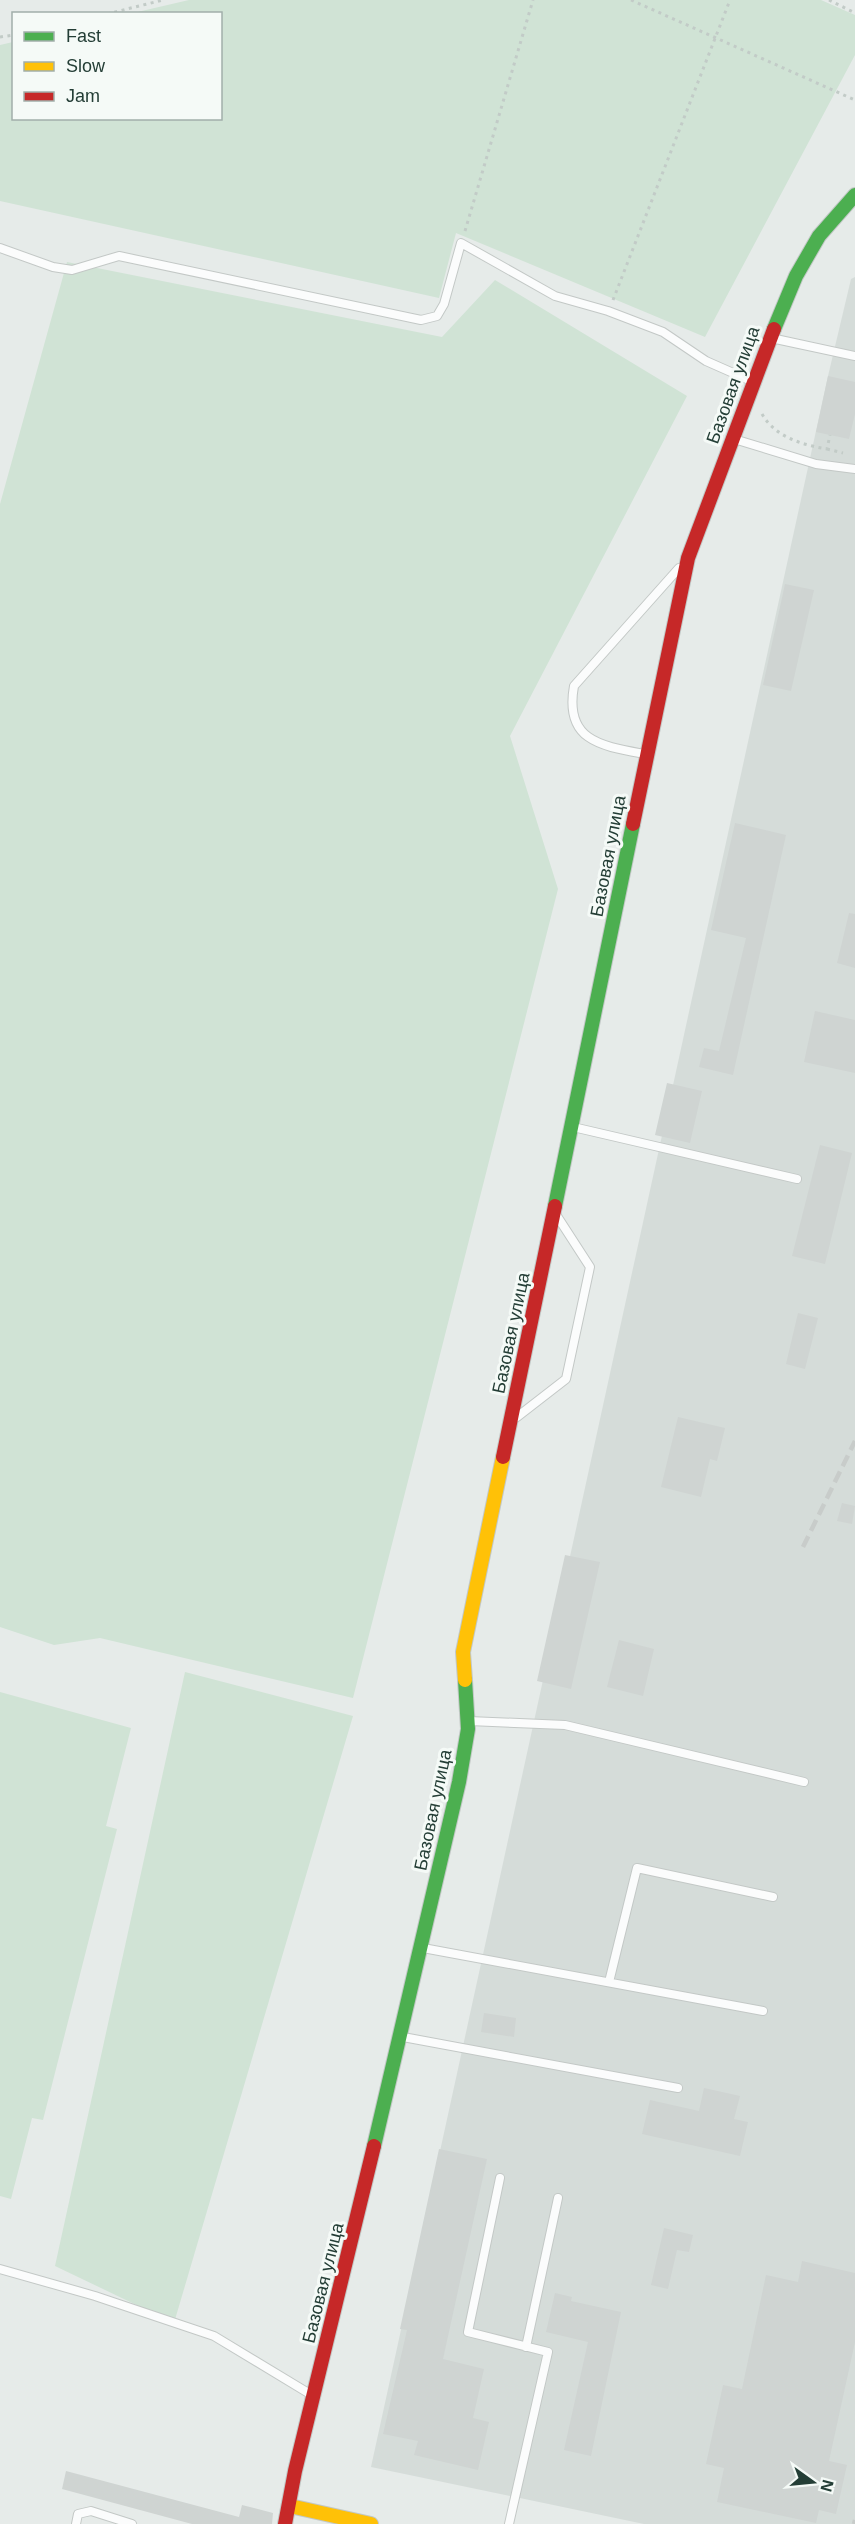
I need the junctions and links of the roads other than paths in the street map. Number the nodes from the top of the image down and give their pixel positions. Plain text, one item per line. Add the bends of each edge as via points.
1 (855, 195) edge
2 (0, 248) edge
3 (770, 338) junction
4 (855, 356) edge
5 (751, 385) junction
6 (732, 439) junction
7 (855, 469) edge
8 (688, 558) junction
9 (647, 755) junction
10 (572, 1126) junction
11 (797, 1179) dead end
12 (554, 1212) junction
13 (511, 1422) junction
14 (467, 1721) junction
15 (804, 1782) dead end
16 (773, 1897) dead end
17 (422, 1948) junction
18 (609, 1982) junction
19 (763, 2011) dead end
20 (401, 2037) junction
21 (678, 2088) dead end
22 (500, 2178) dead end
23 (558, 2198) dead end
24 (0, 2269) edge
25 (526, 2347) junction
26 (314, 2396) junction
27 (290, 2506) junction
28 (76, 2524) edge
29 (132, 2524) edge
30 (285, 2524) edge
31 (370, 2524) edge
32 (509, 2524) edge

1 - 3 street, Базовая улица via 819,236 796,276
2 - 5 lane via 72,270 119,256 422,320 437,316 444,304 461,243 555,296 663,332
3 - 4 lane
3 - 5 street, Базовая улица
5 - 6 street, Базовая улица
6 - 7 lane via 816,464
6 - 8 street, Базовая улица
8 - 9 street, Базовая улица
8 - 9 lane via 574,686 570,705 577,728 603,746
9 - 10 street, Базовая улица
10 - 11 lane
10 - 12 street, Базовая улица
12 - 13 street, Базовая улица
12 - 13 lane via 590,1267 566,1379
13 - 14 street, Базовая улица via 463,1652
14 - 15 lane via 565,1725
14 - 17 street, Базовая улица via 459,1782
16 - 18 lane via 637,1868
17 - 18 lane
17 - 20 street, Базовая улица
18 - 19 lane
20 - 21 lane
20 - 26 street, Базовая улица
22 - 25 lane via 468,2332
23 - 25 lane
24 - 26 lane via 214,2336
25 - 32 lane via 548,2352
26 - 27 street, Базовая улица
27 - 30 street, Базовая улица
27 - 31 street
28 - 29 lane via 78,2514 92,2511

